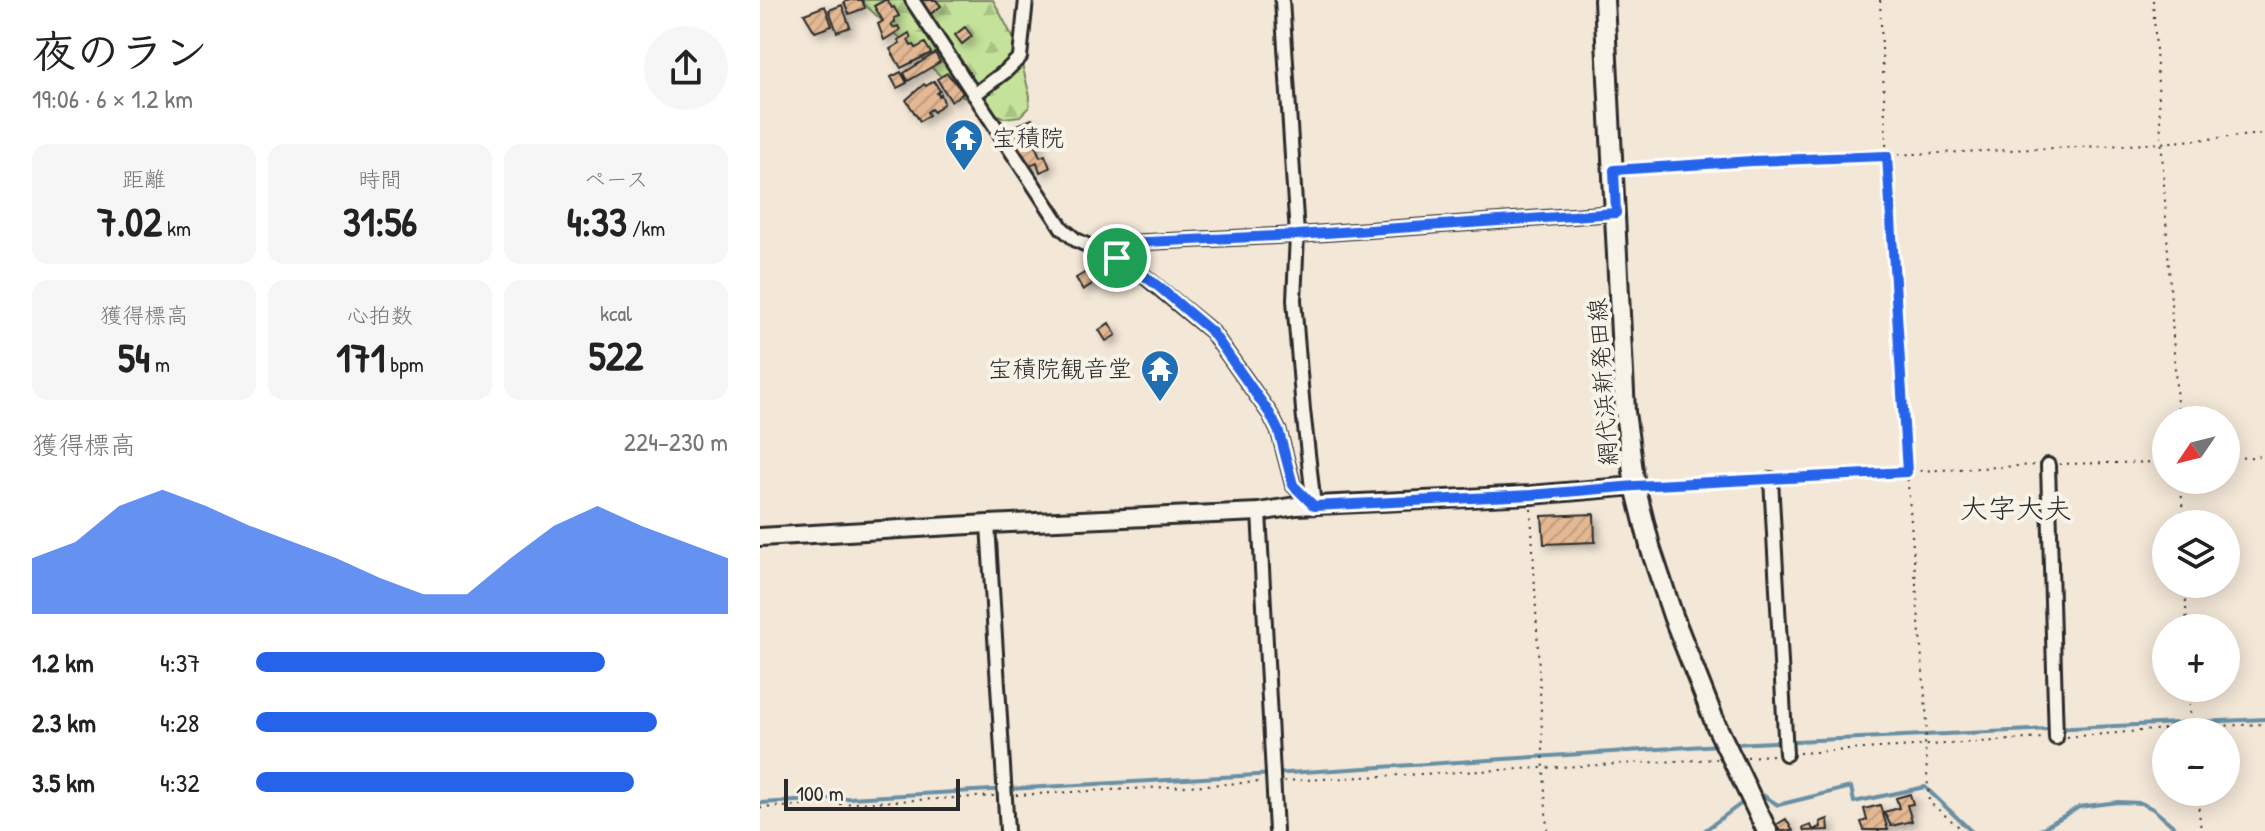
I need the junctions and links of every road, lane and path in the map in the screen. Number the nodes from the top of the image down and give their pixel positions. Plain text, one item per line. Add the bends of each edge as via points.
1 (912, 0) edge
2 (1026, 0) edge
3 (1282, 0) edge
4 (1604, 0) edge
5 (1880, 0) edge
6 (2153, 0) edge
7 (974, 95) junction
8 (2265, 134) edge
9 (2162, 142) junction
10 (1887, 156) junction
11 (1614, 170) junction
12 (1616, 213) junction
13 (1297, 235) junction
14 (1117, 258) junction
15 (2177, 406) edge
16 (2265, 456) edge
17 (2240, 458) edge
18 (2152, 462) edge
19 (2048, 465) junction
20 (1907, 472) junction
21 (1771, 479) junction
22 (1635, 486) junction
23 (1531, 495) junction
24 (1314, 506) junction
25 (1259, 512) junction
26 (988, 524) junction
27 (760, 537) edge
28 (2265, 724) edge
29 (2240, 725) edge
30 (2152, 730) edge
31 (2056, 738) junction
32 (1925, 744) junction
33 (1786, 754) junction
34 (1731, 758) junction
35 (1285, 781) dead end
36 (1269, 782) dead end
37 (1015, 795) dead end
38 (999, 796) dead end
39 (2198, 806) edge
40 (760, 808) edge
41 (1007, 831) edge
42 (1276, 831) edge
43 (1547, 831) edge
44 (1767, 831) edge
45 (1964, 831) edge
46 (2201, 831) edge

1 - 7 street
2 - 7 street via 1020,57
3 - 13 street
4 - 11 main road, 網代浜新発田線
5 - 10 path
6 - 9 path
7 - 14 street via 1062,228
8 - 9 path
9 - 10 path
9 - 15 path
10 - 11 path
10 - 20 path
11 - 12 main road, 網代浜新発田線
12 - 13 street
12 - 22 main road, 網代浜新発田線 via 1625,412
13 - 14 street via 1125,243
13 - 24 street via 1294,300
14 - 24 street via 1212,332 1270,414 1293,485
16 - 17 path
18 - 19 path
19 - 20 path
19 - 31 street
20 - 21 path
20 - 32 path
21 - 22 path
21 - 33 street
22 - 23 street
22 - 34 main road, 網代浜新発田線 via 1673,616
23 - 24 street
23 - 43 path
24 - 25 street
25 - 26 street
25 - 42 street
26 - 27 street
26 - 41 street
28 - 29 path
30 - 31 path
31 - 32 path
32 - 33 path
32 - 45 path via 1929,802
33 - 34 path
34 - 35 path
34 - 44 main road, 網代浜新発田線
36 - 37 path
38 - 40 path
39 - 46 path

